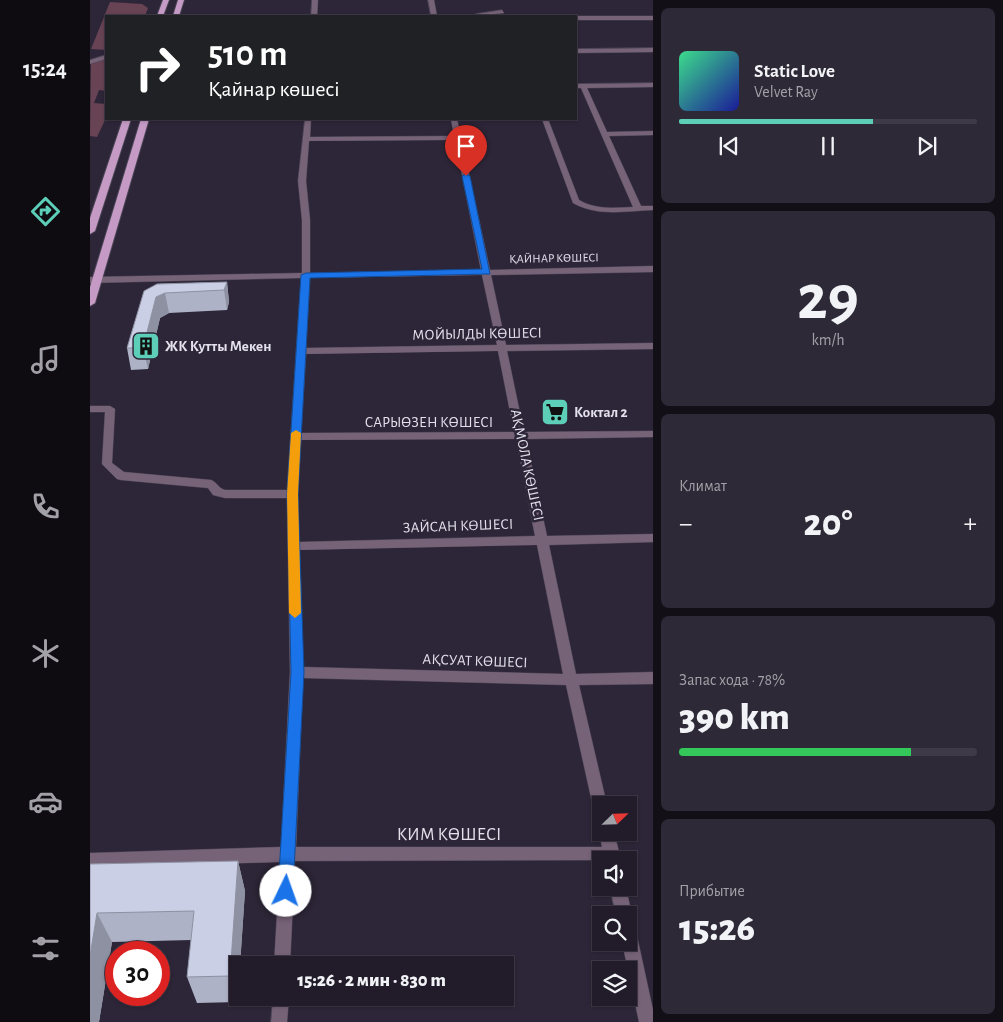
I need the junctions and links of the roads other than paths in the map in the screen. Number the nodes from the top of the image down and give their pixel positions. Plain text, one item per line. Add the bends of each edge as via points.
1 (166, 0) edge
2 (181, 0) edge
3 (315, 0) edge
4 (431, 0) edge
5 (502, 11) edge
6 (160, 15) edge
7 (176, 15) edge
8 (314, 15) edge
9 (434, 15) edge
10 (480, 15) edge
11 (577, 18) edge
12 (653, 18) edge
13 (651, 50) edge
14 (577, 51) edge
15 (90, 53) edge
16 (105, 56) edge
17 (105, 56) edge
18 (653, 58) edge
19 (90, 62) edge
20 (653, 85) edge
21 (580, 86) edge
22 (127, 120) edge
23 (145, 120) edge
24 (308, 120) edge
25 (454, 120) edge
26 (545, 120) edge
27 (653, 133) edge
28 (605, 134) junction
29 (458, 138) junction
30 (308, 139) junction
31 (638, 208) junction
32 (653, 208) edge
33 (90, 230) edge
34 (653, 270) edge
35 (487, 272) junction
36 (306, 275) junction
37 (94, 280) edge
38 (90, 302) edge
39 (653, 346) edge
40 (502, 350) junction
41 (301, 351) junction
42 (90, 409) edge
43 (653, 434) edge
44 (296, 436) junction
45 (521, 436) junction
46 (292, 494) junction
47 (653, 538) edge
48 (543, 539) junction
49 (293, 546) junction
50 (297, 672) junction
51 (653, 678) edge
52 (571, 680) junction
53 (598, 796) edge
54 (287, 854) junction
55 (592, 857) edge
56 (90, 860) edge
57 (632, 951) edge
58 (282, 956) edge
59 (280, 1006) edge
60 (279, 1022) edge
61 (647, 1022) edge

1 - 6 main road
2 - 7 main road
3 - 8 street
4 - 9 street
5 - 10 street
11 - 12 street
13 - 14 street
13 - 18 street
15 - 16 street
17 - 19 street
20 - 21 street
21 - 28 street
22 - 33 main road
23 - 37 main road
24 - 30 street
25 - 29 street, АҚМОЛА КӨШЕСІ
26 - 31 street via 576,201 594,209
27 - 28 street
28 - 31 street
29 - 30 street
29 - 35 street, АҚМОЛА КӨШЕСІ
30 - 36 street via 302,181
31 - 32 street
34 - 35 street, ҚАЙНАР КӨШЕСІ
35 - 36 street, ҚАЙНАР КӨШЕСІ
35 - 40 street, АҚМОЛА КӨШЕСІ
36 - 37 street, ҚАЙНАР КӨШЕСІ
36 - 41 street
37 - 38 main road
39 - 40 street, МОЙЫЛДЫ КӨШЕСІ
40 - 41 street, МОЙЫЛДЫ КӨШЕСІ
40 - 45 street, АҚМОЛА КӨШЕСІ
41 - 44 street
42 - 46 street via 110,409 106,464 121,476 211,484 217,492 225,494
43 - 45 street, САРЫӨЗЕН КӨШЕСІ
44 - 45 street, САРЫӨЗЕН КӨШЕСІ
44 - 46 street
45 - 48 street, АҚМОЛА КӨШЕСІ
46 - 49 street
47 - 48 street, ЗАЙСАН КӨШЕСІ
48 - 49 street, ЗАЙСАН КӨШЕСІ
48 - 52 street, АҚМОЛА КӨШЕСІ
49 - 50 street
50 - 52 street, АҚСУАТ КӨШЕСІ
50 - 54 street
51 - 52 street, АҚСУАТ КӨШЕСІ
52 - 53 street, АҚМОЛА КӨШЕСІ
54 - 55 street, КИМ КӨШЕСІ
54 - 56 street, КИМ КӨШЕСІ
54 - 58 street
57 - 61 street
59 - 60 street

